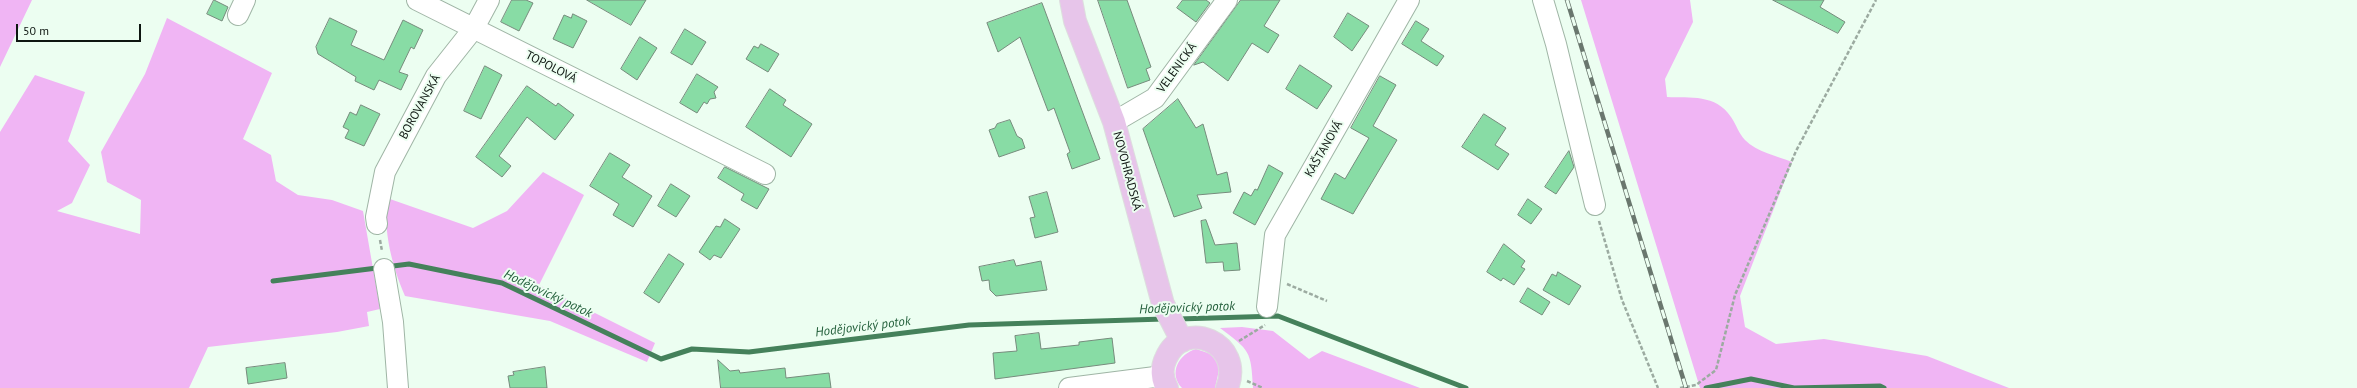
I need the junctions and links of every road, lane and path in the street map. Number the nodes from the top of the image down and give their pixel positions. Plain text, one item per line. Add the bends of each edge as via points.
1 (417, 0) edge
2 (489, 0) edge
3 (1071, 0) edge
4 (1227, 0) edge
5 (1409, 0) edge
6 (1543, 0) edge
7 (1876, 0) edge
8 (474, 28) junction
9 (1114, 122) junction
10 (765, 174) dead end
11 (1595, 205) joint
12 (377, 224) dead end
13 (384, 269) dead end
14 (1271, 277) junction
15 (1327, 301) dead end
16 (1268, 315) joint
17 (1178, 333) junction
18 (1237, 342) dead end
19 (1165, 382) edge
20 (1235, 384) edge
21 (398, 388) edge
22 (1069, 388) edge
23 (1263, 388) edge
24 (1658, 388) edge
25 (1680, 388) edge

1 - 8 street, TOPOLOVÁ
2 - 8 street, BOROVANSKÁ
3 - 9 main road, NOVOHRADSKÁ via 1075,21
4 - 9 street, VELENICKÁ via 1155,98
5 - 14 street, KAŠTANOVÁ via 1275,235
6 - 11 street
7 - 25 path via 1796,151 1735,295 1716,370 1696,385
8 - 10 street, TOPOLOVÁ
8 - 12 street, BOROVANSKÁ via 436,76 385,172 376,217
9 - 17 main road, NOVOHRADSKÁ via 1163,304
11 - 24 path via 1622,300
13 - 21 street via 393,322
14 - 15 path
14 - 16 street, KAŠTANOVÁ
16 - 18 path
17 - 19 main road via 1167,355
17 - 20 main road via 1219,345 1225,352
19 - 22 street
20 - 23 path

